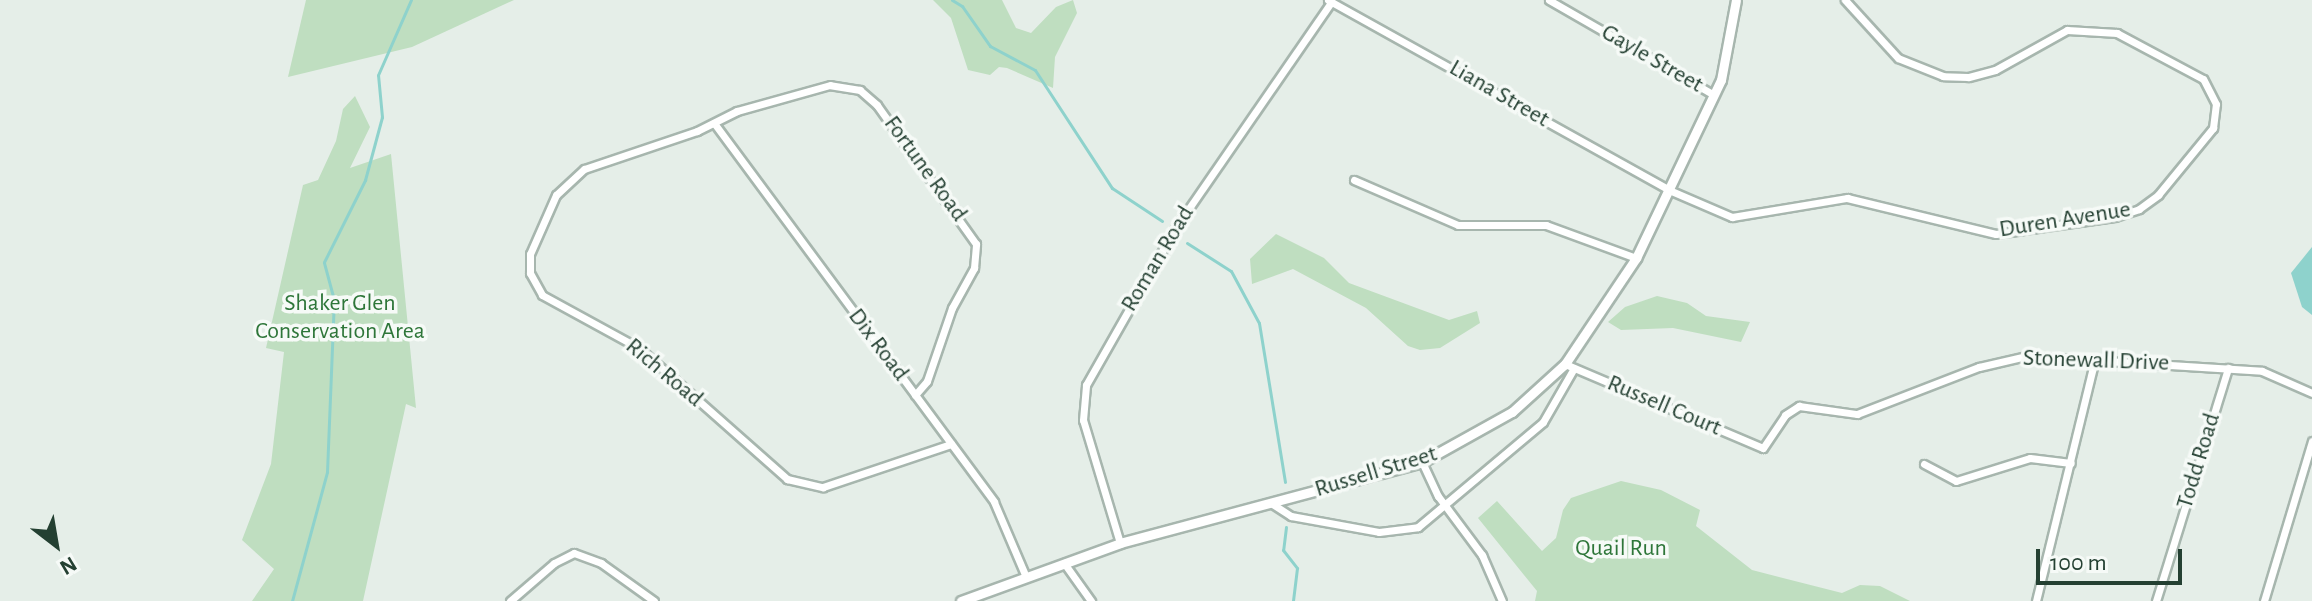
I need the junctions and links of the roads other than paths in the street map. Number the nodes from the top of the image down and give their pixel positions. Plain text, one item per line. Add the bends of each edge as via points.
1 (1549, 0) edge
2 (1736, 0) edge
3 (1845, 0) edge
4 (1330, 1) edge
5 (1714, 95) junction
6 (714, 123) junction
7 (1354, 180) dead end
8 (1669, 190) junction
9 (1636, 258) junction
10 (2095, 359) junction
11 (1569, 366) junction
12 (2228, 368) junction
13 (2312, 393) edge
14 (915, 395) junction
15 (2312, 441) edge
16 (951, 444) junction
17 (1763, 448) joint
18 (1422, 462) junction
19 (2071, 463) junction
20 (1924, 464) dead end
21 (1271, 503) junction
22 (1447, 508) junction
23 (1120, 543) junction
24 (1064, 563) junction
25 (1026, 577) junction
26 (510, 601) edge
27 (654, 601) edge
28 (961, 601) edge
29 (1091, 601) edge
30 (1502, 601) edge
31 (2036, 601) edge
32 (2156, 601) edge
33 (2264, 601) edge

1 - 5 street, Gayle Street
2 - 5 street, Russell Street via 1728,57
3 - 8 street, Duren Avenue via 1898,58 1943,76 1995,70 2067,30 2117,33 2203,79 2216,104 2213,128 2168,185 2139,209 2006,234 1847,198 1737,218
4 - 8 street, Liana Street
4 - 23 street, Roman Road via 1174,230 1086,385 1083,420
5 - 8 street, Russell Street
6 - 14 street, Dix Road
6 - 14 street, Fortune Road via 737,111 838,84 872,99 905,142 971,233 977,252 927,381
6 - 16 street, Rich Road via 591,166 565,183 530,254 538,290 551,303 639,348 798,485 829,485
7 - 9 street via 1458,225 1546,225
8 - 9 street, Russell Street
9 - 11 street, Russell Street
10 - 12 street, Stonewall Drive
10 - 17 street, Stonewall Drive via 2043,355 2001,361 1857,414 1799,406 1785,415
10 - 19 street
11 - 17 street, Russell Court
11 - 18 street, Russell Street via 1497,423
11 - 22 street via 1543,422
12 - 13 street, Stonewall Drive via 2270,372
12 - 32 street, Todd Road
14 - 16 street, Dix Road
15 - 33 street
16 - 25 street, Dix Road via 997,507
18 - 21 street, Russell Street
18 - 22 street
19 - 20 street via 2030,458 1956,481
19 - 31 street
21 - 22 street via 1291,516 1386,533 1418,527
21 - 23 street, Russell Street
22 - 30 street via 1478,547
23 - 24 street, Russell Street
24 - 25 street, Russell Street
24 - 29 street
25 - 28 street, Russell Street
26 - 27 street via 574,553 601,563

